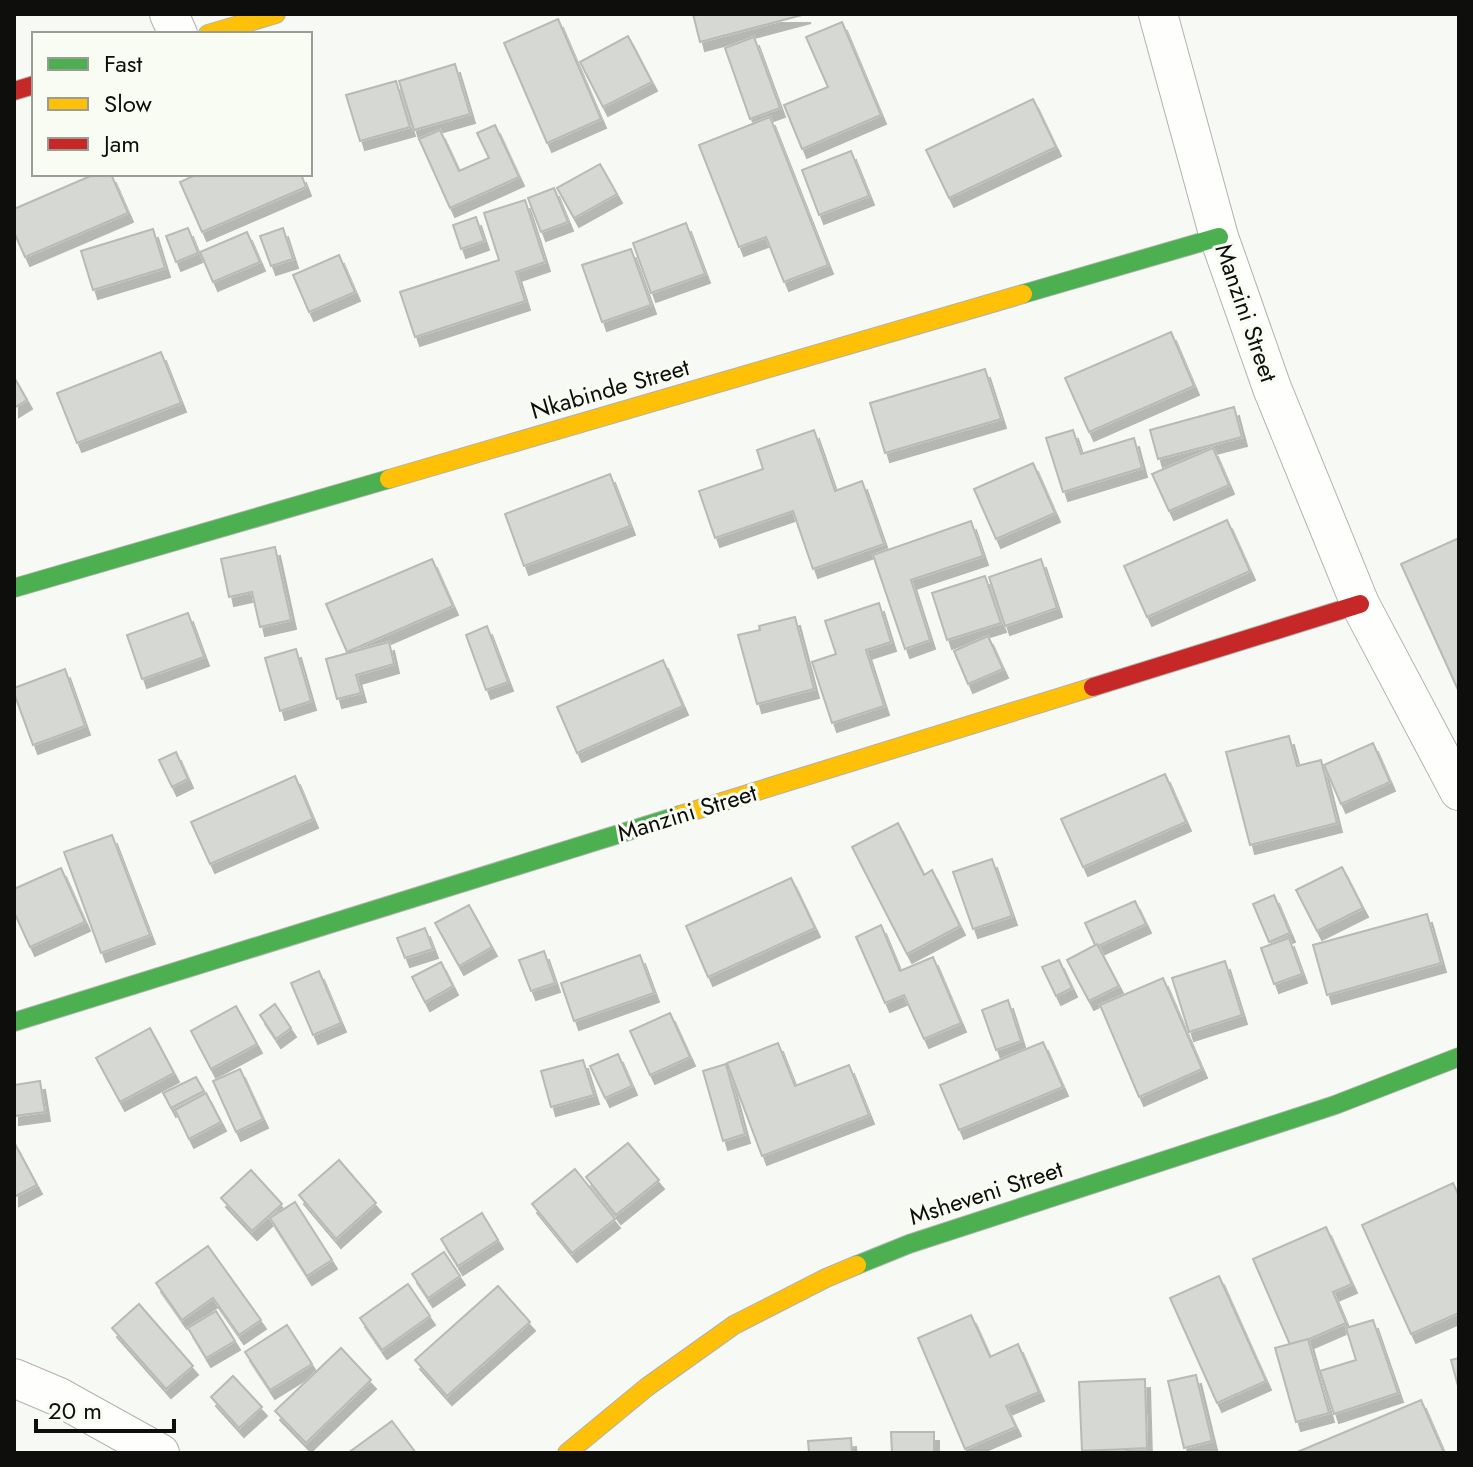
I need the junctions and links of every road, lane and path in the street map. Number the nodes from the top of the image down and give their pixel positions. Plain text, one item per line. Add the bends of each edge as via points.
1 (276, 14) edge
2 (1158, 14) edge
3 (215, 32) edge
4 (1219, 237) junction
5 (14, 588) edge
6 (1360, 604) junction
7 (1459, 791) edge
8 (14, 1022) edge
9 (1459, 1057) edge
10 (14, 1378) edge
11 (160, 1453) edge
12 (567, 1453) edge

1 - 3 street
2 - 4 street, Manzini Street
4 - 5 street, Nkabinde Street
4 - 6 street, Manzini Street via 1272,388
6 - 7 street, Manzini Street
6 - 8 street, Manzini Street
9 - 12 street, Msheveni Street via 1335,1105 909,1244 826,1278 734,1325
10 - 11 street

